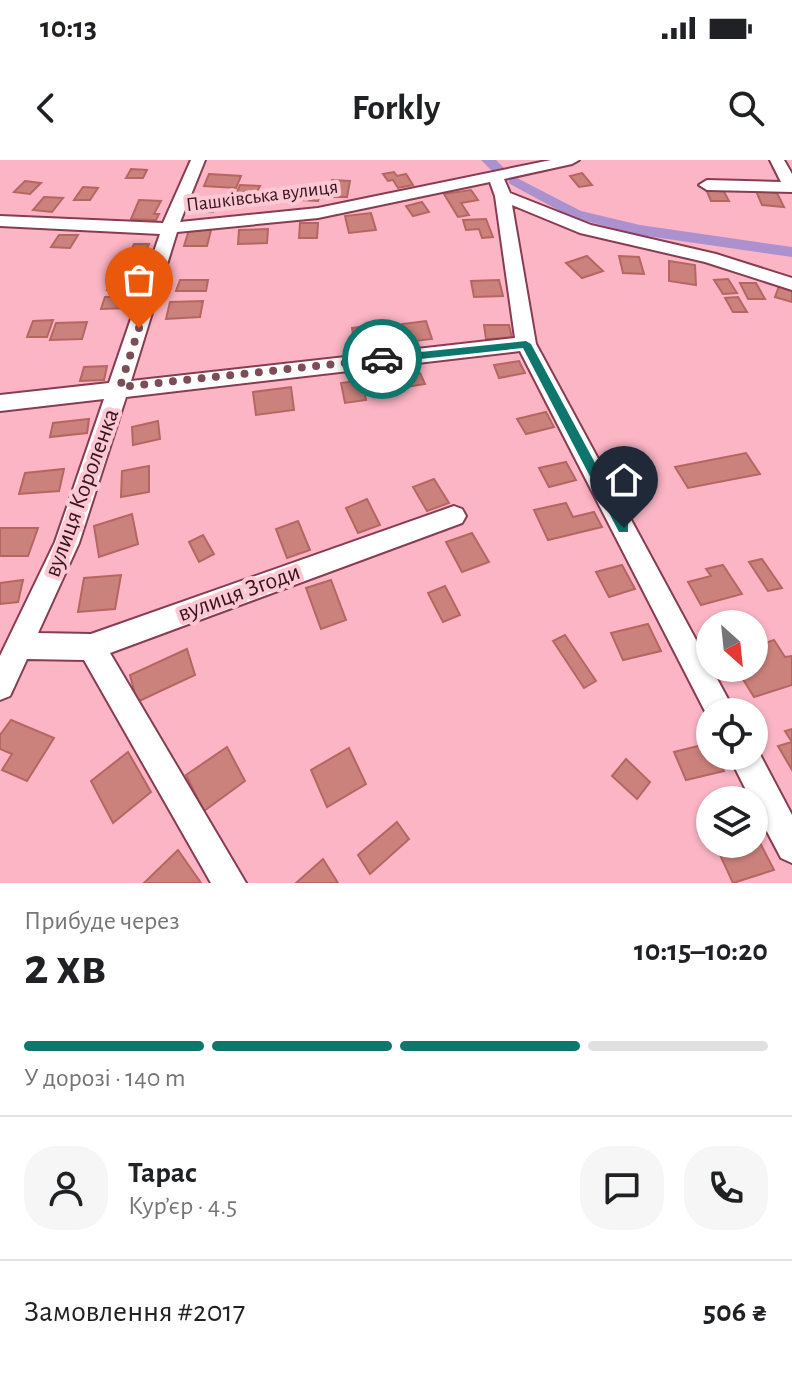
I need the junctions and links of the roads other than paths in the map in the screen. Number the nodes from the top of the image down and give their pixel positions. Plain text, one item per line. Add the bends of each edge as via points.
1 (198, 160) edge
2 (572, 160) edge
3 (777, 160) edge
4 (707, 185) dead end
5 (499, 186) junction
6 (792, 187) edge
7 (0, 221) edge
8 (169, 227) junction
9 (792, 284) edge
10 (526, 344) junction
11 (120, 387) junction
12 (0, 403) edge
13 (454, 516) dead end
14 (20, 646) junction
15 (91, 647) junction
16 (0, 686) edge
17 (714, 698) edge
18 (751, 770) edge
19 (792, 847) edge
20 (229, 883) edge

1 - 8 street, вулиця Короленка
2 - 5 street, Пашківська вулиця
3 - 6 street
4 - 6 street
5 - 8 street, Пашківська вулиця via 318,213
5 - 9 street via 586,229
5 - 10 street
7 - 8 street, Пашківська вулиця
8 - 11 street, вулиця Короленка
10 - 11 street
10 - 17 street
11 - 12 street
11 - 14 street, вулиця Короленка via 67,543
13 - 15 street, вулиця Згоди
14 - 15 street, вулиця Згоди
14 - 16 street, вулиця Короленка
15 - 20 street
18 - 19 street

